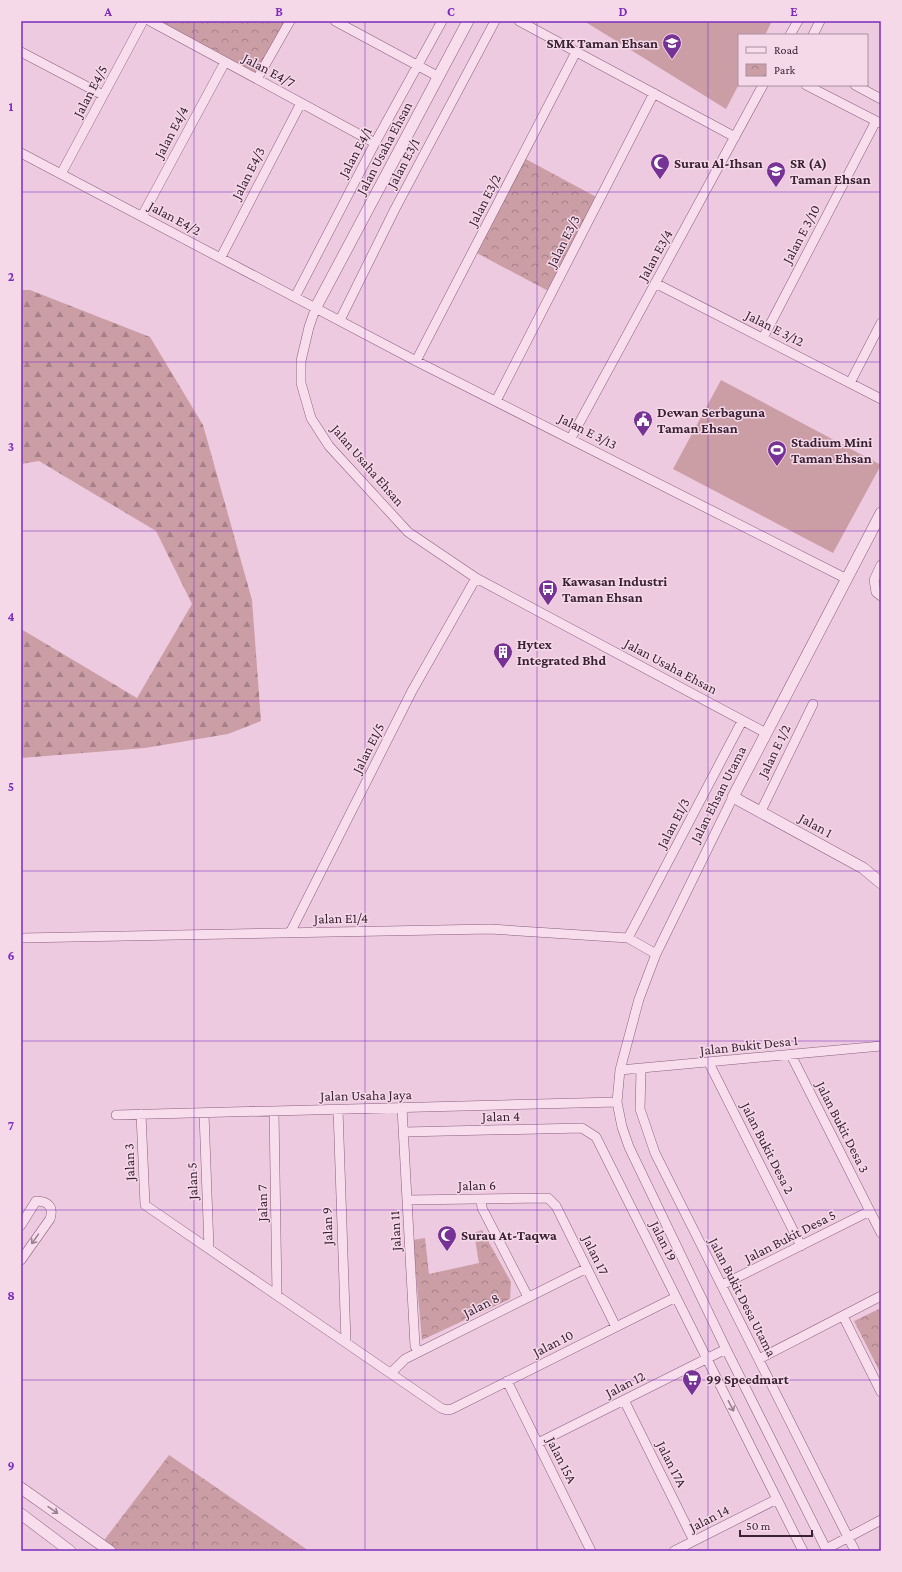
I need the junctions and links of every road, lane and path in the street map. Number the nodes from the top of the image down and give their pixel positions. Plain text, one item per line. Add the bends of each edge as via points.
1 (143, 21) edge
2 (150, 21) edge
3 (290, 21) edge
4 (442, 21) edge
5 (468, 21) edge
6 (495, 21) edge
7 (519, 21) edge
8 (798, 21) edge
9 (820, 21) edge
10 (339, 22) edge
11 (791, 34) edge
12 (814, 34) edge
13 (21, 52) edge
14 (576, 52) junction
15 (225, 62) junction
16 (418, 65) junction
17 (439, 76) junction
18 (257, 79) junction
19 (762, 86) edge
20 (808, 86) edge
21 (857, 86) edge
22 (654, 93) junction
23 (103, 95) junction
24 (881, 99) edge
25 (301, 103) junction
26 (878, 122) edge
27 (735, 137) junction
28 (375, 143) junction
29 (21, 153) edge
30 (61, 174) junction
31 (142, 216) junction
32 (221, 257) junction
33 (655, 283) junction
34 (296, 297) junction
35 (316, 307) junction
36 (340, 320) junction
37 (881, 322) edge
38 (763, 338) junction
39 (416, 360) junction
40 (850, 383) junction
41 (881, 399) edge
42 (496, 401) junction
43 (571, 438) junction
44 (881, 513) edge
45 (881, 565) edge
46 (476, 578) junction
47 (847, 579) junction
48 (881, 596) edge
49 (813, 704) dead end
50 (742, 721) junction
51 (766, 733) junction
52 (733, 796) junction
53 (761, 811) junction
54 (881, 883) edge
55 (290, 933) junction
56 (21, 938) edge
57 (628, 938) junction
58 (656, 954) junction
59 (881, 1046) edge
60 (791, 1054) junction
61 (709, 1063) junction
62 (620, 1070) junction
63 (641, 1070) junction
64 (617, 1102) junction
65 (402, 1108) junction
66 (338, 1109) junction
67 (274, 1111) junction
68 (204, 1113) junction
69 (142, 1114) junction
70 (116, 1115) dead end
71 (404, 1132) junction
72 (596, 1136) joint
73 (548, 1198) joint
74 (481, 1199) junction
75 (408, 1200) junction
76 (870, 1211) junction
77 (21, 1225) edge
78 (881, 1233) edge
79 (801, 1246) junction
80 (209, 1248) junction
81 (21, 1260) edge
82 (587, 1268) junction
83 (722, 1286) junction
84 (277, 1295) junction
85 (881, 1296) edge
86 (528, 1297) junction
87 (676, 1297) junction
88 (843, 1316) junction
89 (616, 1327) junction
90 (346, 1342) junction
91 (726, 1349) junction
92 (418, 1352) junction
93 (707, 1358) junction
94 (759, 1359) junction
95 (391, 1373) junction
96 (507, 1382) junction
97 (881, 1392) edge
98 (624, 1400) junction
99 (538, 1443) junction
100 (21, 1488) edge
101 (777, 1499) junction
102 (21, 1514) edge
103 (881, 1520) edge
104 (849, 1537) junction
105 (694, 1541) junction
106 (826, 1550) edge
107 (70, 1551) edge
108 (110, 1551) edge
109 (591, 1551) edge
110 (674, 1551) edge
111 (803, 1551) edge
112 (855, 1551) edge

1 - 23 street, Jalan E4/5
2 - 15 street, Jalan E4/7
3 - 18 street
4 - 16 street, Jalan E4/1
5 - 17 street, Jalan Usaha Ehsan
6 - 36 street, Jalan E3/1 via 395,209
7 - 14 street
8 - 11 street
9 - 12 street
10 - 16 street
13 - 23 street
14 - 22 street
14 - 39 street, Jalan E3/2
15 - 18 street, Jalan E4/7
15 - 31 street, Jalan E4/4
16 - 17 street
16 - 28 street, Jalan E4/1
17 - 35 street, Jalan Usaha Ehsan
18 - 25 street, Jalan E4/7
19 - 27 street, Jalan E3/4
20 - 26 street
21 - 24 street
22 - 27 street
22 - 42 street, Jalan E3/3
23 - 30 street, Jalan E4/5
25 - 28 street, Jalan E4/7
25 - 32 street, Jalan E4/3
26 - 38 street, Jalan E 3/10
27 - 33 street, Jalan E3/4
28 - 34 street, Jalan E4/1
29 - 30 street, Jalan E4/2
30 - 31 street, Jalan E4/2
31 - 32 street, Jalan E4/2
32 - 34 street, Jalan E4/2
33 - 38 street, Jalan E 3/12
33 - 43 street, Jalan E3/4
34 - 35 street, Jalan E4/2
35 - 36 street, Jalan E 3/13
35 - 46 street, Jalan Usaha Ehsan via 303,348 301,375 306,405 317,429 329,446 408,532
36 - 39 street, Jalan E 3/13
37 - 40 street
38 - 40 street, Jalan E 3/12
39 - 42 street, Jalan E 3/13
40 - 41 street, Jalan E 3/12
42 - 43 street, Jalan E 3/13
43 - 47 street, Jalan E 3/13
44 - 47 street, Jalan Ehsan Utama
45 - 48 street via 874,580 876,592
46 - 50 street, Jalan Usaha Ehsan
46 - 55 street, Jalan E1/5 via 412,691
47 - 51 street, Jalan Ehsan Utama
49 - 53 street, Jalan E 1/2
50 - 51 street, Jalan Usaha Ehsan
50 - 57 street, Jalan E1/3
51 - 52 street, Jalan Ehsan Utama
52 - 53 street, Jalan 1
52 - 58 street, Jalan Ehsan Utama
53 - 54 street, Jalan 1 via 863,868
55 - 56 street, Jalan E1/4
55 - 57 street, Jalan E1/4 via 490,930
57 - 58 street, Jalan E1/4
58 - 62 street, Jalan Ehsan Utama
59 - 60 street, Jalan Bukit Desa 1
60 - 61 street, Jalan Bukit Desa 1
60 - 76 street, Jalan Bukit Desa 3
61 - 63 street, Jalan Bukit Desa 1
61 - 79 street, Jalan Bukit Desa 2
62 - 63 street, Jalan Bukit Desa 1
62 - 64 street, Jalan Ehsan Utama
63 - 83 street, Jalan Bukit Desa Utama via 640,1109 655,1153
64 - 65 street, Jalan Usaha Jaya
64 - 91 street via 629,1147
65 - 66 street, Jalan Usaha Jaya
65 - 71 street, Jalan 11
66 - 67 street, Jalan Usaha Jaya
66 - 90 street, Jalan 9
67 - 68 street, Jalan Usaha Jaya
67 - 84 street, Jalan 7
68 - 69 street, Jalan Usaha Jaya
68 - 80 street, Jalan 5
69 - 70 street, Jalan Usaha Jaya
69 - 80 street, Jalan 3 via 144,1201
71 - 72 street, Jalan 4 via 582,1128
71 - 75 street, Jalan 11
72 - 87 street, Jalan 19
73 - 74 street, Jalan 6
73 - 82 street, Jalan 17 via 556,1206
74 - 75 street, Jalan 6
74 - 86 street via 482,1208
75 - 92 street, Jalan 11 via 415,1346
76 - 78 street, Jalan Bukit Desa 3
76 - 79 street, Jalan Bukit Desa 5
77 -> 81 street via 36,1202 43,1201 49,1205 52,1212 50,1219
79 - 83 street, Jalan Bukit Desa 5
80 - 84 street
82 - 86 street, Jalan 8
82 - 89 street, Jalan 17
83 - 94 street, Jalan Bukit Desa Utama
84 - 90 street
85 - 88 street
86 - 92 street, Jalan 8
87 - 89 street, Jalan 10
87 - 93 street, Jalan 19
88 - 94 street
88 - 97 street
89 - 96 street, Jalan 10
90 - 95 street
91 - 93 street, Jalan 12
91 - 106 street
92 - 95 street, Jalan 8 via 405,1359
93 - 98 street, Jalan 12
93 -> 101 street, Jalan 19
94 - 104 street, Jalan Bukit Desa Utama
95 - 96 street, Jalan 10 via 447,1410
96 - 99 street, Jalan 15A
98 - 99 street, Jalan 12
98 - 105 street, Jalan 17A
99 - 109 street, Jalan 15A
100 -> 108 street
101 - 105 street, Jalan 14
101 - 111 street
102 - 107 street
103 - 104 street
104 - 106 street
104 - 112 street, Jalan Bukit Desa Utama
105 - 110 street, Jalan 14

